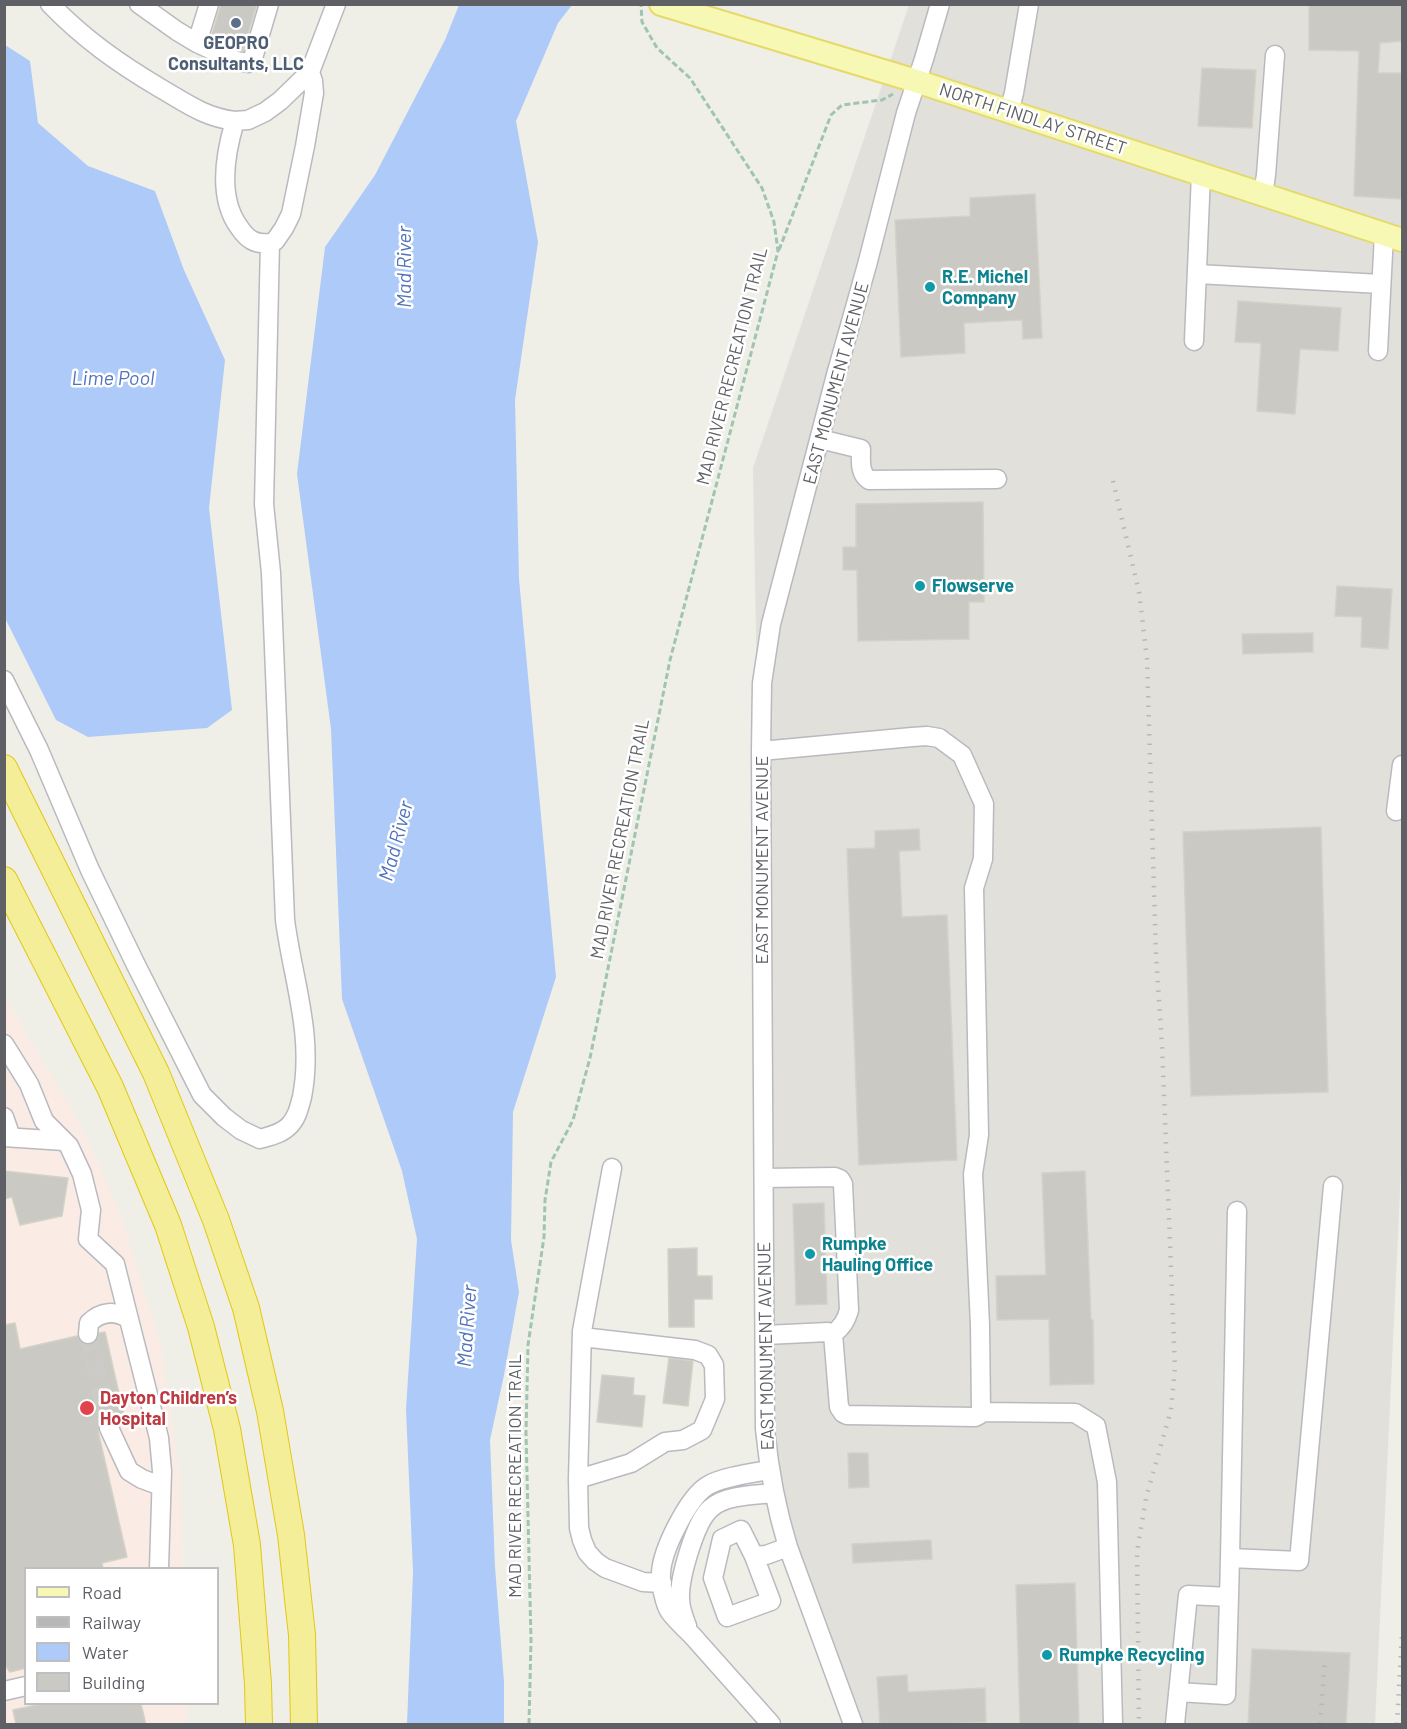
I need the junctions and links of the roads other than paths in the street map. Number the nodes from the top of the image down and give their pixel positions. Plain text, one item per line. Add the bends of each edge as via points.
1 (50, 4) edge
2 (139, 4) edge
3 (209, 4) edge
4 (269, 4) edge
5 (336, 4) edge
6 (661, 4) edge
7 (940, 4) edge
8 (1029, 4) edge
9 (197, 43) junction
10 (1275, 55) dead end
11 (309, 72) junction
12 (916, 81) junction
13 (1009, 111) junction
14 (235, 121) junction
15 (1201, 174) junction
16 (1263, 194) junction
17 (1393, 237) edge
18 (270, 243) junction
19 (1197, 274) junction
20 (1382, 284) junction
21 (1194, 341) dead end
22 (1378, 351) dead end
23 (820, 439) junction
24 (997, 479) dead end
25 (4, 680) edge
26 (760, 751) junction
27 (1402, 765) edge
28 (4, 768) edge
29 (1396, 811) dead end
30 (4, 880) edge
31 (4, 1044) edge
32 (4, 1117) edge
33 (8, 1137) edge
34 (64, 1140) junction
35 (612, 1168) dead end
36 (764, 1178) junction
37 (1333, 1186) dead end
38 (1237, 1211) dead end
39 (129, 1319) junction
40 (88, 1334) dead end
41 (833, 1334) junction
42 (765, 1335) junction
43 (582, 1337) junction
44 (981, 1412) junction
45 (109, 1428) tunnel mouth
46 (769, 1470) junction
47 (578, 1479) junction
48 (161, 1486) junction
49 (773, 1493) junction
50 (788, 1547) junction
51 (754, 1556) junction
52 (1230, 1558) junction
53 (159, 1567) edge
54 (662, 1582) junction
55 (1229, 1597) junction
56 (688, 1631) junction
57 (24, 1686) edge
58 (4, 1691) edge
59 (1178, 1692) junction
60 (259, 1725) edge
61 (304, 1725) edge
62 (771, 1725) edge
63 (853, 1725) edge
64 (1113, 1725) edge
65 (1175, 1725) edge

1 - 14 street via 95,46 139,75 201,113
2 - 9 street
3 - 9 street
4 - 9 street via 253,58 248,63 236,62
5 - 11 street
6 - 12 main road, NORTH FINDLAY STREET
7 - 12 street, EAST MONUMENT AVENUE
8 - 13 street
10 - 16 street
11 - 14 street via 265,112
11 - 18 street via 314,93 291,214
12 - 13 main road, NORTH FINDLAY STREET
12 - 23 street, EAST MONUMENT AVENUE
13 - 15 main road, NORTH FINDLAY STREET
14 - 18 street via 226,164 229,208 244,235 253,242
15 - 16 main road, NORTH FINDLAY STREET
15 - 19 street
16 - 17 main road, NORTH FINDLAY STREET
17 - 20 street
18 - 25 street via 264,504 285,920 301,1001 306,1058 299,1111 278,1134 260,1139 241,1130 202,1095 90,870 39,750
19 - 20 street
19 - 21 street
20 - 22 street
23 - 24 street via 861,448 862,472 869,480
23 - 26 street, EAST MONUMENT AVENUE via 771,624 762,683
26 - 36 street, EAST MONUMENT AVENUE
26 - 44 street via 939,738 962,755 984,804 983,859 974,888 979,1135 973,1174
27 - 29 street
28 - 61 highway via 156,1073 216,1220 246,1308 270,1411 291,1534 302,1635
30 - 60 highway via 110,1087 168,1225 201,1327 227,1429 247,1545
31 - 34 street via 29,1084 44,1121
32 - 33 street
33 - 34 street
34 - 39 street via 87,1192 91,1210 88,1239 115,1264
35 - 43 street
36 - 41 street via 835,1177 843,1184 849,1310 847,1320
36 - 42 street, EAST MONUMENT AVENUE
37 - 52 street via 1299,1561
38 - 52 street
39 - 40 street via 113,1312 104,1313 89,1323
39 - 48 street via 159,1438
41 - 42 street
41 - 44 street via 839,1407 843,1413 975,1417
42 - 46 street, EAST MONUMENT AVENUE
43 - 47 street
43 - 47 street via 695,1350 708,1355 714,1365 715,1399 702,1430 683,1440 665,1442 631,1463
44 - 64 street via 1075,1413 1096,1426 1107,1482
45 - 48 street via 129,1471
46 - 49 street, EAST MONUMENT AVENUE
46 - 54 street via 707,1486 688,1507 675,1530 665,1554
47 - 54 street via 579,1528 587,1552 620,1575 643,1582
48 - 53 street
49 - 50 street, EAST MONUMENT AVENUE
49 - 56 street via 730,1498 710,1508 696,1530 680,1583 680,1602
50 - 51 street
50 - 63 street, EAST MONUMENT AVENUE
51 - 51 street via 741,1530 722,1539 713,1578 727,1617 771,1601
52 - 55 street
54 - 56 street via 670,1612
55 - 59 street via 1188,1595
55 - 59 street via 1226,1695
56 - 62 street
57 - 58 street
59 - 65 street

